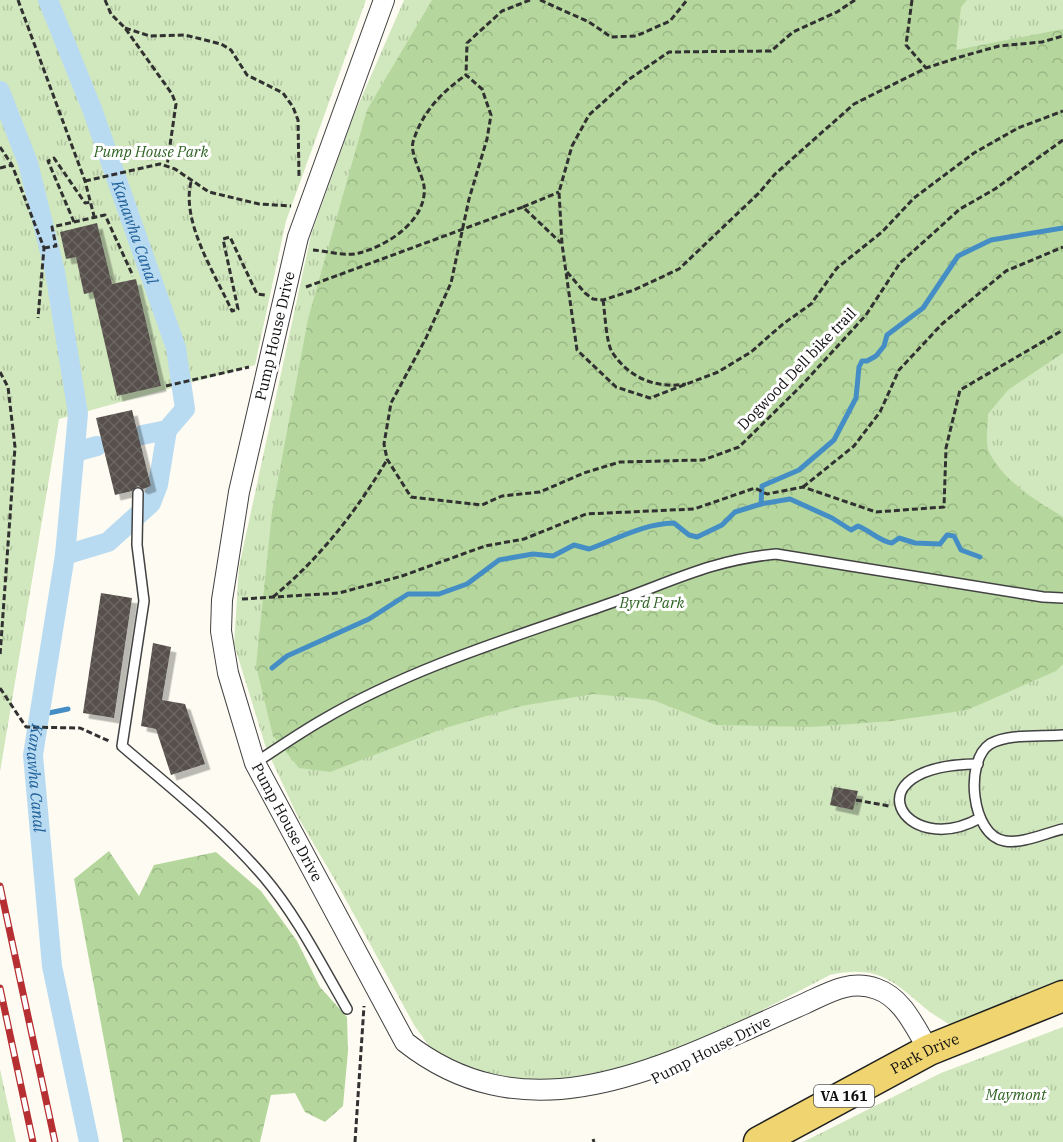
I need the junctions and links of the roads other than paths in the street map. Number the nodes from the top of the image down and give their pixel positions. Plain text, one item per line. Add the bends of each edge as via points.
1 (384, 0) edge
2 (138, 493) dead end
3 (1063, 598) edge
4 (1063, 735) edge
5 (255, 763) junction
6 (978, 764) junction
7 (980, 818) junction
8 (1063, 829) edge
9 (1063, 996) edge
10 (347, 1009) dead end
11 (929, 1050) junction
12 (472, 1097) dead end
13 (615, 1099) dead end
14 (759, 1142) edge

1 - 5 street, Pump House Drive via 294,252 239,492 221,631 228,673
2 - 10 lane via 137,544 144,601 122,746 225,834 265,878 298,924
3 - 5 lane via 776,554 738,557 687,572 405,679 325,718
4 - 6 lane via 990,744 981,753
5 - 12 street, Pump House Drive via 405,1042 439,1077
6 - 7 lane via 974,783
6 - 7 lane via 946,765 918,775 900,790 897,802 903,814 915,823 941,829 968,825
7 - 8 lane via 992,837 1004,842
9 - 11 main road, Park Drive / VA 161
11 - 13 street, Pump House Drive via 893,997 862,985 844,986 786,1011
11 - 14 main road, Park Drive / VA 161

